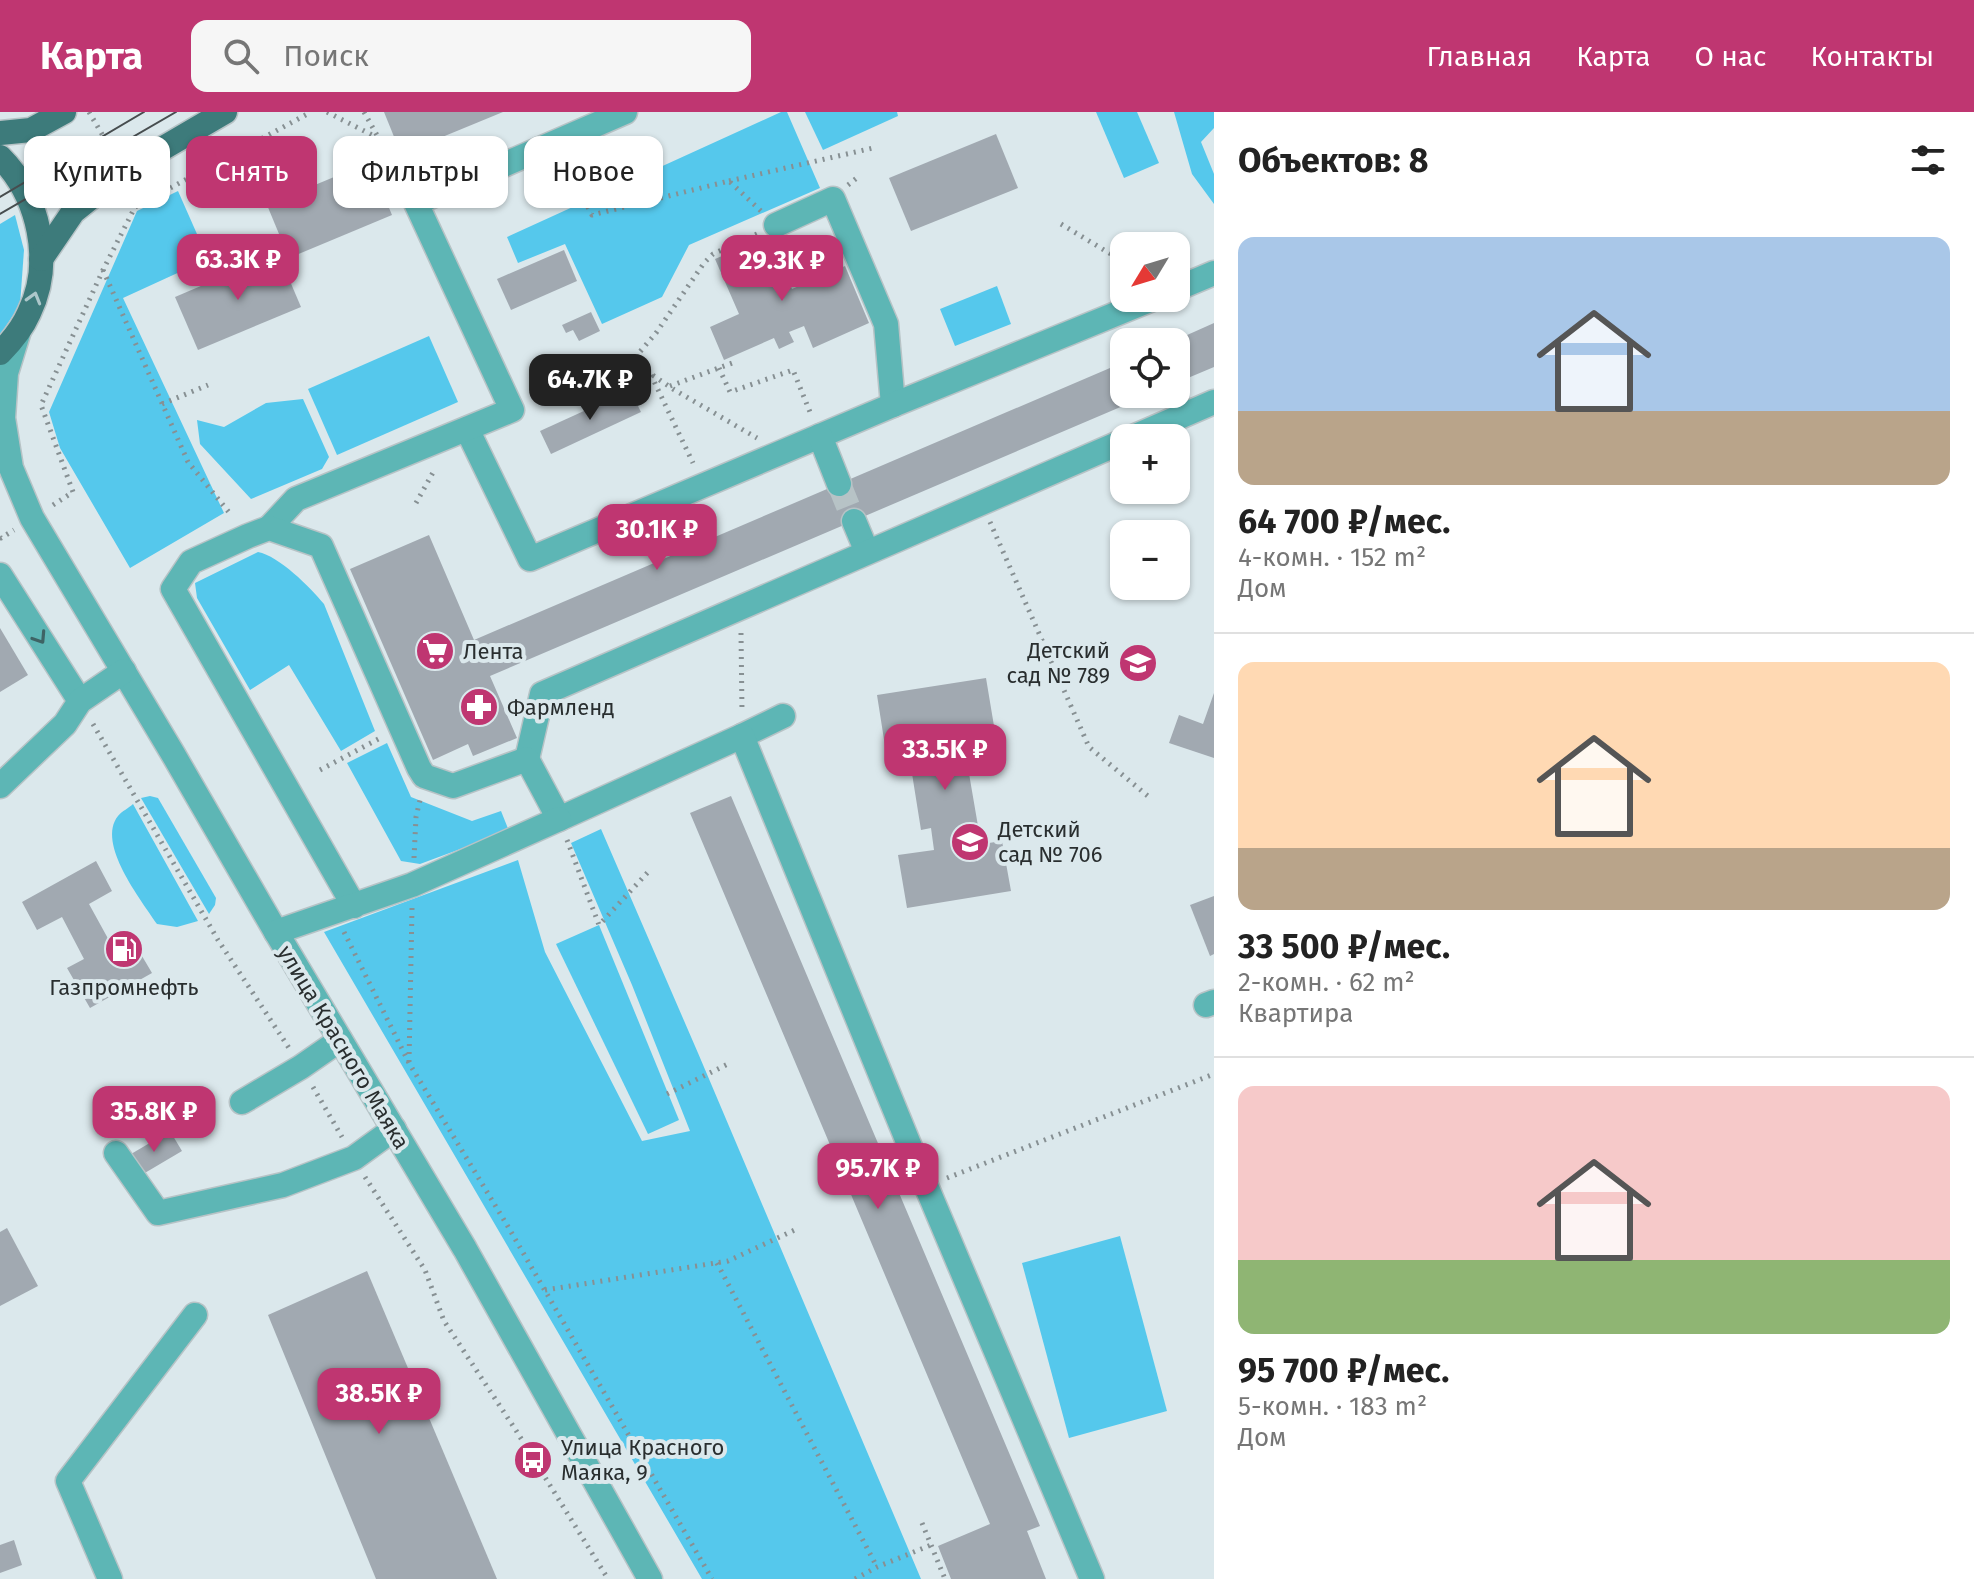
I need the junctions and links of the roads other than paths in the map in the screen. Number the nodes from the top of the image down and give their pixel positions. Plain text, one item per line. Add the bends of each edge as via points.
1 (64, 112) edge
2 (225, 112) edge
3 (625, 112) edge
4 (0, 133) edge
5 (0, 157) edge
6 (776, 225) road end
7 (41, 259) junction
8 (1214, 273) edge
9 (1190, 283) edge
10 (1121, 312) edge
11 (18, 334) junction
12 (0, 353) edge
13 (1214, 402) edge
14 (893, 405) junction
15 (1163, 424) edge
16 (467, 429) junction
17 (820, 436) junction
18 (1110, 447) edge
19 (0, 475) edge
20 (839, 484) tunnel mouth
21 (32, 518) junction
22 (854, 521) tunnel mouth
23 (258, 532) junction
24 (867, 552) junction
25 (0, 575) edge
26 (124, 671) junction
27 (80, 701) junction
28 (783, 716) dead end
29 (742, 736) junction
30 (527, 759) junction
31 (0, 786) edge
32 (559, 819) junction
33 (344, 910) junction
34 (276, 932) junction
35 (340, 1040) junction
36 (242, 1102) dead end
37 (394, 1129) junction
38 (116, 1153) dead end
39 (195, 1315) dead end
40 (110, 1579) edge
41 (650, 1579) edge
42 (1092, 1579) edge

1 - 4 main road via 31,130
2 - 7 main road via 124,171 73,212
3 - 16 street via 416,203 512,410
5 - 7 main road via 35,214
6 - 14 street via 833,199 886,324
11 -> 7 main road via 31,311
8 - 9 street
10 - 14 street
11 - 12 main road
11 - 21 street, улица Красного Маяка via 6,373 3,418 11,468
13 - 15 street
14 - 17 street
16 - 17 street via 530,559
16 - 23 street via 296,499
17 - 20 street
18 - 24 street
19 - 21 street, улица Красного Маяка
21 - 26 street, улица Красного Маяка
22 - 24 street
23 - 30 street via 321,546 424,776 453,786
23 - 33 street via 191,562 173,589
24 - 30 street via 542,694
25 -> 27 street
26 - 27 street
26 - 34 street, улица Красного Маяка
27 - 31 street via 65,724
28 - 29 street
29 - 32 street
29 - 42 street
30 - 32 street
32 - 33 street
33 - 34 street
34 - 35 street, улица Красного Маяка
35 - 36 street
35 - 37 street, улица Красного Маяка
37 - 38 street via 354,1158 283,1185 158,1213
37 - 41 street, улица Красного Маяка
39 - 40 street via 68,1481

